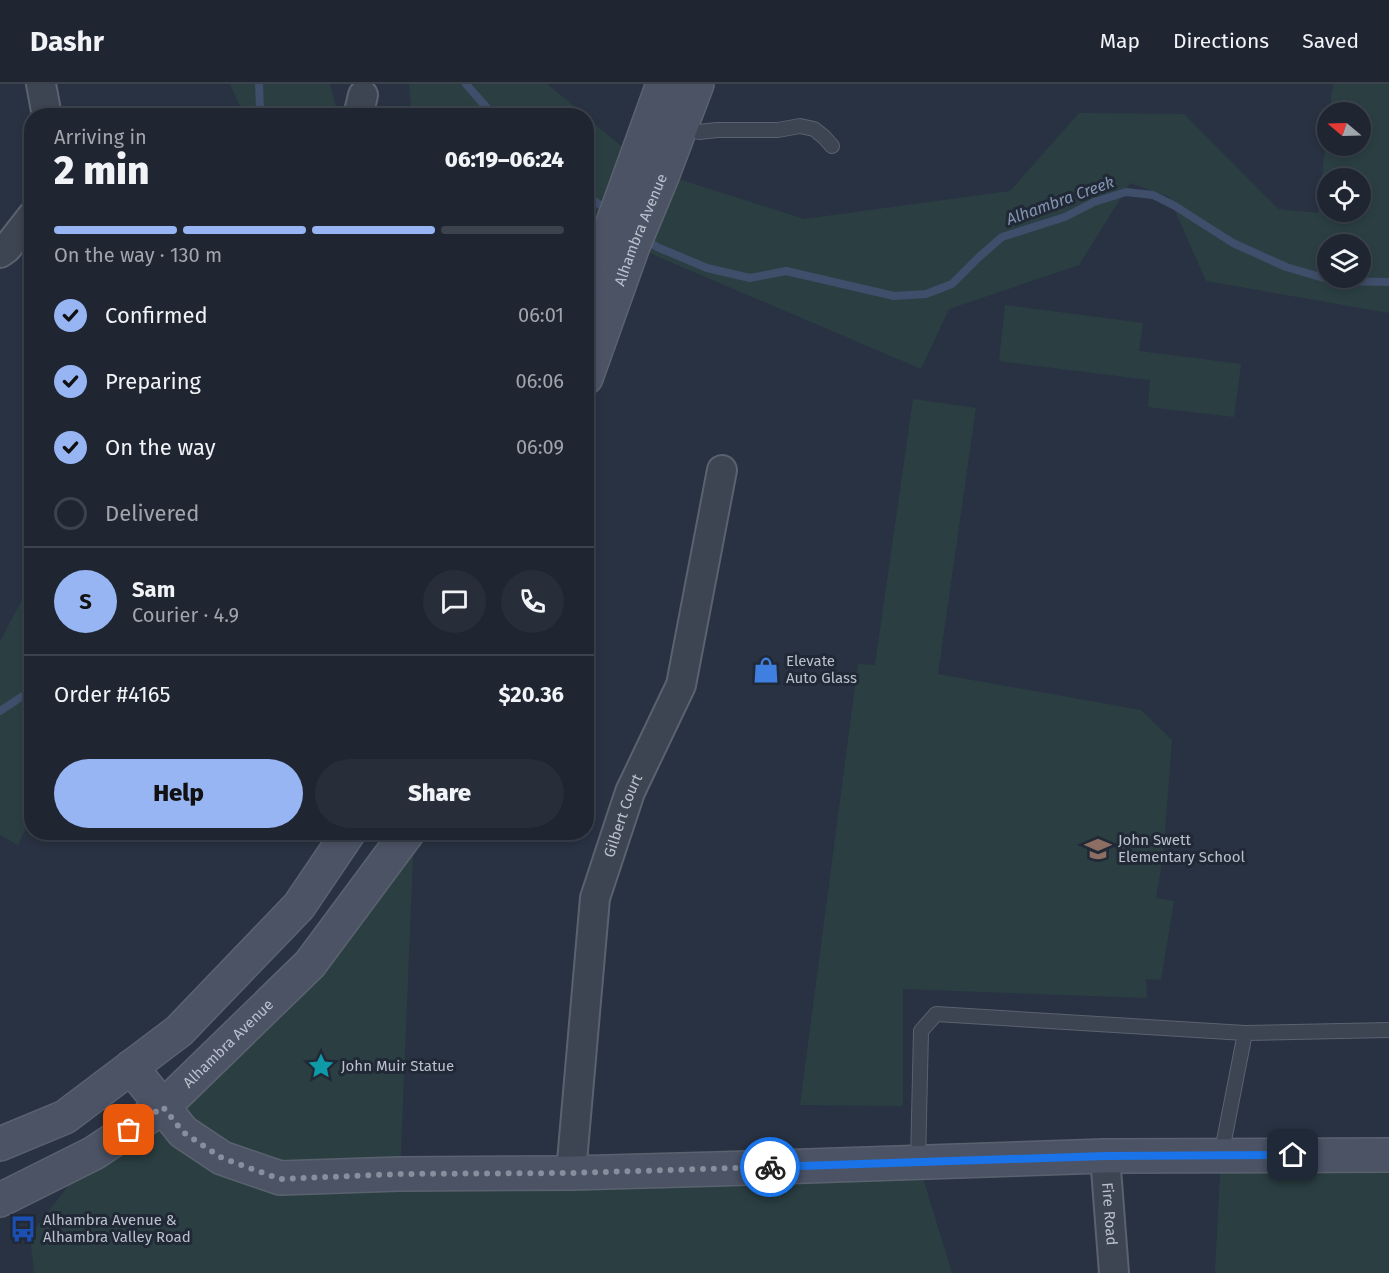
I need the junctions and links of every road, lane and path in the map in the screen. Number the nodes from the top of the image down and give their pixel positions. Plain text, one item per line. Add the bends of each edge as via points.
1 (41, 84) edge
2 (663, 84) edge
3 (697, 84) edge
4 (46, 108) edge
5 (667, 120) junction
6 (832, 146) dead end
7 (24, 226) edge
8 (619, 244) junction
9 (0, 253) edge
10 (594, 277) edge
11 (594, 346) edge
12 (722, 470) dead end
13 (344, 840) edge
14 (402, 840) edge
15 (1389, 1030) edge
16 (1245, 1033) junction
17 (131, 1067) junction
18 (163, 1107) junction
19 (0, 1144) edge
20 (1389, 1155) edge
21 (1105, 1156) junction
22 (1221, 1156) junction
23 (918, 1162) junction
24 (571, 1173) junction
25 (0, 1200) edge
26 (1114, 1273) edge

1 - 4 street
2 - 5 main road, Alhambra Avenue
3 - 5 main road, Alhambra Avenue
5 - 6 lane via 699,132 800,126 814,129
5 - 8 main road, Alhambra Avenue
7 - 9 street
8 - 10 main road, Alhambra Avenue
8 - 11 main road, Alhambra Avenue
12 - 24 street, Gilbert Court via 681,685 630,792 596,898
13 - 17 main road via 299,906 179,1031
14 - 18 main road, Alhambra Avenue via 310,964
15 - 16 lane
16 - 22 lane
16 - 23 lane via 936,1014 921,1031
17 - 18 main road
17 - 19 main road via 64,1117
18 - 24 main road via 183,1132 222,1158 280,1179
18 - 25 main road, Alhambra Avenue via 94,1153
20 - 22 main road
21 - 22 main road
21 - 23 main road
21 - 26 street, Fire Road
23 - 24 main road

